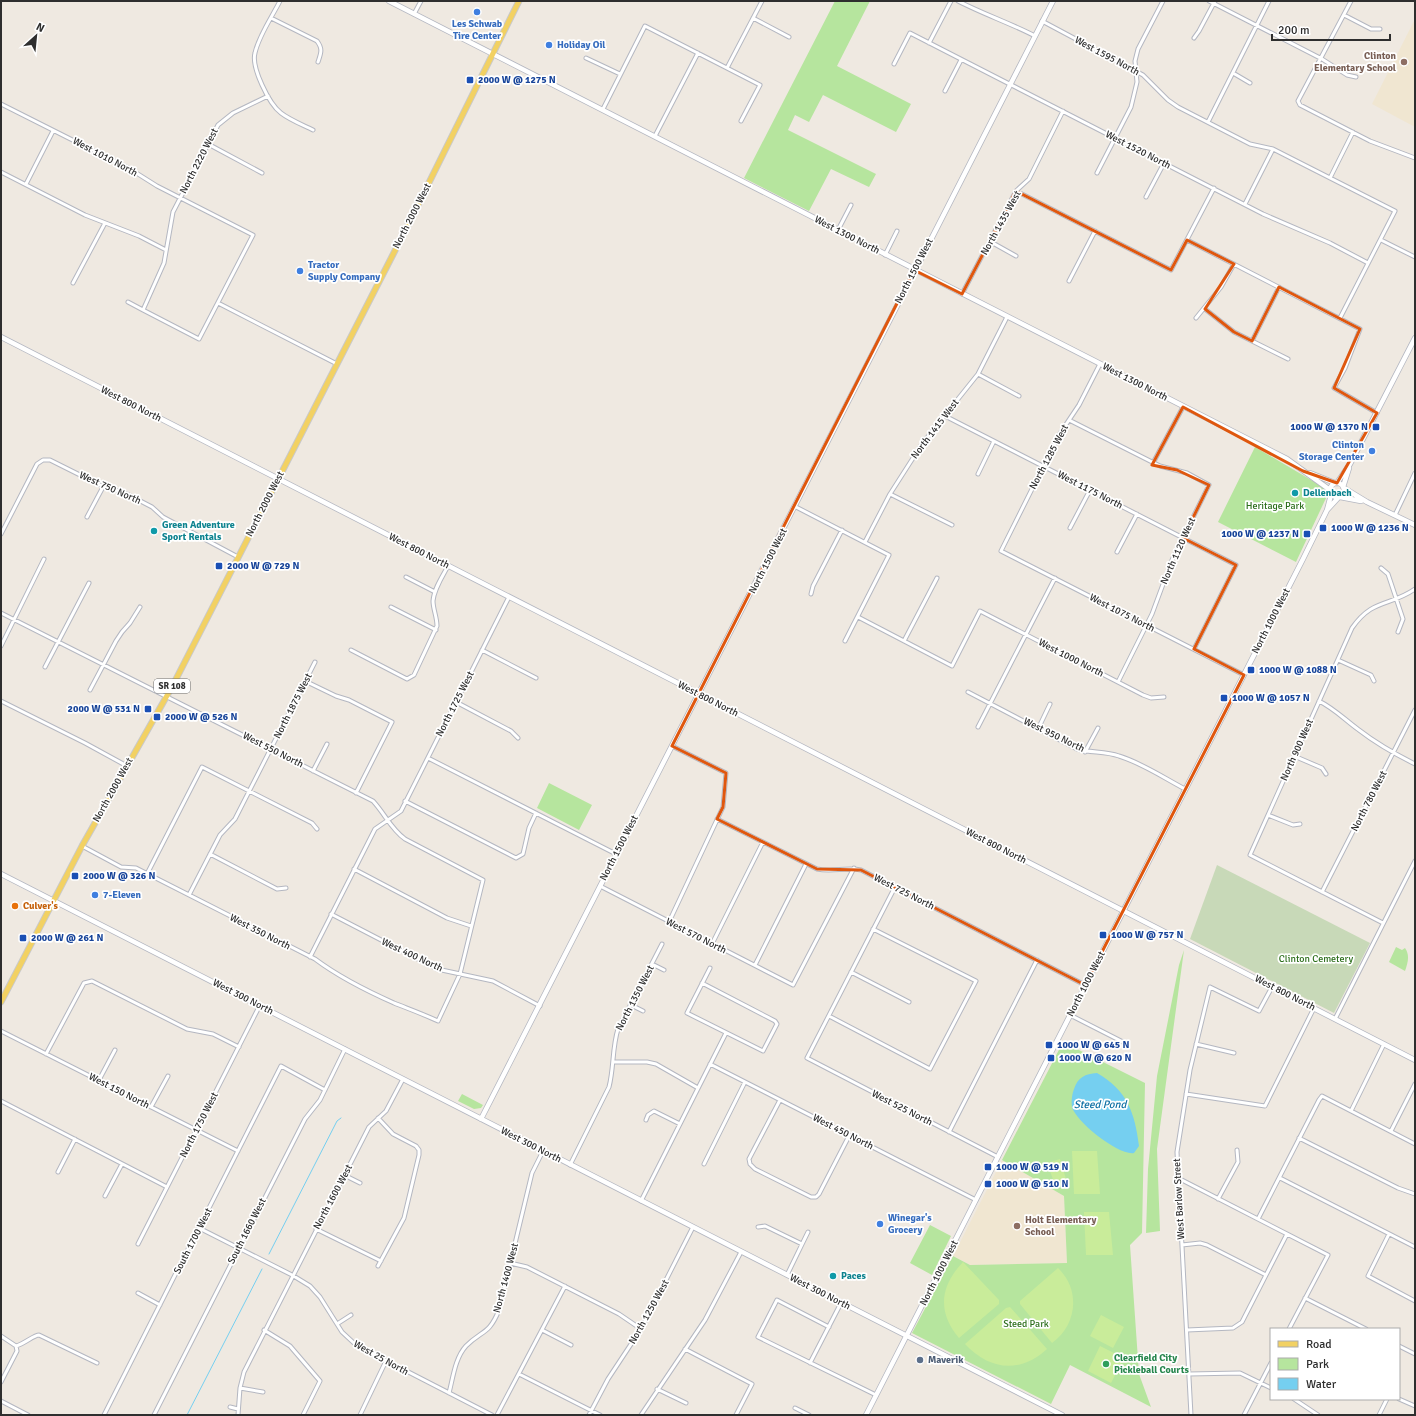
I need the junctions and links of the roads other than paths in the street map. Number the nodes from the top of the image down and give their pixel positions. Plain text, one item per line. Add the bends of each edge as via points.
1 (280, 1) edge
2 (389, 1) edge
3 (421, 1) edge
4 (519, 1) edge
5 (762, 1) edge
6 (951, 1) edge
7 (958, 1) edge
8 (1053, 1) edge
9 (1162, 1) edge
10 (1209, 1) edge
11 (1269, 1) edge
12 (1351, 1) edge
13 (1214, 2) edge
14 (414, 14) junction
15 (1344, 15) junction
16 (272, 18) junction
17 (753, 18) junction
18 (1042, 21) junction
19 (1257, 26) junction
20 (1380, 29) dead end
21 (1035, 36) junction
22 (789, 37) dead end
23 (1194, 38) dead end
24 (929, 43) junction
25 (698, 53) junction
26 (493, 54) junction
27 (586, 58) dead end
28 (1322, 59) junction
29 (961, 60) junction
30 (318, 62) dead end
31 (894, 64) dead end
32 (727, 68) junction
33 (1135, 70) junction
34 (1233, 73) junction
35 (620, 74) junction
36 (1356, 77) dead end
37 (1250, 83) dead end
38 (1009, 84) junction
39 (945, 91) dead end
40 (268, 96) junction
41 (1, 104) edge
42 (603, 109) junction
43 (1063, 111) junction
44 (741, 121) dead end
45 (1208, 122) junction
46 (53, 130) junction
47 (313, 130) dead end
48 (1353, 132) junction
49 (655, 136) junction
50 (1114, 138) junction
51 (208, 144) junction
52 (1273, 149) junction
53 (1415, 158) edge
54 (1164, 163) junction
55 (1, 172) edge
56 (262, 173) dead end
57 (1098, 174) dead end
58 (1330, 178) junction
59 (26, 184) junction
60 (1214, 188) junction
61 (1016, 191) junction
62 (1146, 197) dead end
63 (180, 198) junction
64 (1245, 204) junction
65 (851, 205) dead end
66 (105, 223) junction
67 (838, 230) junction
68 (897, 231) dead end
69 (1095, 231) junction
70 (1187, 240) junction
71 (1381, 240) junction
72 (991, 242) junction
73 (166, 250) junction
74 (885, 254) junction
75 (1016, 256) dead end
76 (1415, 257) edge
77 (1368, 262) junction
78 (1234, 264) junction
79 (914, 270) junction
80 (1068, 281) dead end
81 (73, 283) dead end
82 (1279, 287) junction
83 (962, 294) junction
84 (128, 302) dead end
85 (218, 303) junction
86 (1205, 309) junction
87 (143, 310) junction
88 (1007, 317) junction
89 (1196, 318) dead end
90 (1340, 318) junction
91 (2, 338) edge
92 (1415, 338) edge
93 (1252, 341) junction
94 (1, 344) edge
95 (1288, 359) dead end
96 (337, 364) junction
97 (1100, 364) junction
98 (978, 374) junction
99 (1019, 396) dead end
100 (1183, 407) junction
101 (1377, 413) junction
102 (945, 416) junction
103 (1069, 420) junction
104 (994, 441) junction
105 (1153, 463) junction
106 (1350, 464) junction
107 (1043, 466) junction
108 (1303, 470) junction
109 (1415, 473) edge
110 (978, 474) dead end
111 (278, 479) junction
112 (1336, 483) junction
113 (102, 487) junction
114 (1343, 487) junction
115 (1090, 490) junction
116 (1330, 493) junction
117 (890, 494) junction
118 (1339, 497) junction
119 (1367, 502) junction
120 (796, 507) junction
121 (1327, 510) junction
122 (1137, 514) junction
123 (1395, 515) junction
124 (87, 517) dead end
125 (952, 525) dead end
126 (1415, 526) edge
127 (1070, 528) dead end
128 (842, 530) junction
129 (1, 534) edge
130 (1183, 538) junction
131 (865, 542) junction
132 (1000, 551) joint
133 (1117, 552) dead end
134 (238, 557) junction
135 (44, 559) dead end
136 (448, 566) junction
137 (1381, 568) dead end
138 (406, 577) dead end
139 (936, 578) dead end
140 (1054, 578) junction
141 (88, 583) dead end
142 (1415, 589) edge
143 (435, 592) junction
144 (811, 594) dead end
145 (509, 597) junction
146 (1396, 598) junction
147 (140, 607) dead end
148 (391, 608) dead end
149 (1, 613) edge
150 (858, 617) junction
151 (14, 620) junction
152 (1146, 625) junction
153 (436, 630) junction
154 (1398, 632) dead end
155 (1026, 635) junction
156 (846, 641) dead end
157 (904, 641) junction
158 (58, 642) junction
159 (1, 646) edge
160 (1194, 649) junction
161 (351, 650) dead end
162 (482, 650) junction
163 (1338, 660) junction
164 (315, 662) dead end
165 (103, 665) junction
166 (45, 666) dead end
167 (1244, 675) junction
168 (536, 678) dead end
169 (1374, 680) dead end
170 (305, 681) junction
171 (1118, 682) junction
172 (90, 690) dead end
173 (968, 692) dead end
174 (698, 694) junction
175 (166, 696) junction
176 (1164, 697) dead end
177 (1, 701) edge
178 (1319, 701) junction
179 (456, 702) junction
180 (990, 704) junction
181 (1050, 704) dead end
182 (1415, 710) edge
183 (978, 727) dead end
184 (1038, 728) junction
185 (1098, 728) dead end
186 (518, 738) dead end
187 (327, 744) dead end
188 (672, 746) junction
189 (271, 749) junction
190 (1086, 752) junction
191 (1393, 753) junction
192 (1294, 756) junction
193 (428, 758) junction
194 (1415, 764) edge
195 (127, 766) junction
196 (313, 771) junction
197 (1326, 774) dead end
198 (1185, 789) junction
199 (249, 791) junction
200 (356, 792) junction
201 (405, 801) junction
202 (536, 813) junction
203 (1268, 815) junction
204 (717, 819) junction
205 (389, 820) junction
206 (1300, 824) dead end
207 (317, 829) dead end
208 (763, 842) junction
209 (82, 846) junction
210 (210, 854) junction
211 (616, 854) junction
212 (1415, 861) edge
213 (806, 864) junction
214 (854, 868) junction
215 (354, 869) junction
216 (1, 874) edge
217 (147, 874) junction
218 (600, 886) junction
219 (895, 887) junction
220 (286, 888) dead end
221 (1322, 892) junction
222 (189, 895) junction
223 (53, 901) junction
224 (1123, 910) junction
225 (331, 914) junction
226 (669, 922) junction
227 (1383, 924) junction
228 (471, 926) junction
229 (873, 929) junction
230 (662, 944) dead end
231 (712, 944) junction
232 (310, 957) junction
233 (1037, 960) junction
234 (652, 964) junction
235 (755, 965) junction
236 (710, 968) dead end
237 (664, 970) dead end
238 (851, 972) junction
239 (460, 974) junction
240 (702, 983) junction
241 (1086, 985) junction
242 (1272, 987) junction
243 (1, 1002) edge
244 (909, 1002) dead end
245 (260, 1005) junction
246 (630, 1005) junction
247 (540, 1006) junction
248 (1314, 1008) junction
249 (643, 1011) dead end
250 (1070, 1015) junction
251 (829, 1016) junction
252 (1335, 1019) junction
253 (1, 1031) edge
254 (726, 1033) junction
255 (1124, 1042) dead end
256 (1196, 1044) junction
257 (1384, 1044) junction
258 (239, 1047) junction
259 (344, 1049) junction
260 (114, 1050) dead end
261 (1234, 1053) dead end
262 (46, 1054) junction
263 (1415, 1060) edge
264 (613, 1062) junction
265 (710, 1064) junction
266 (168, 1076) dead end
267 (403, 1079) junction
268 (99, 1080) junction
269 (745, 1082) junction
270 (1415, 1084) edge
271 (698, 1088) junction
272 (325, 1090) junction
273 (1413, 1091) edge
274 (1186, 1094) junction
275 (780, 1100) junction
276 (1, 1101) edge
277 (152, 1107) junction
278 (1351, 1111) junction
279 (378, 1118) junction
280 (481, 1119) junction
281 (646, 1120) dead end
282 (680, 1124) junction
283 (196, 1130) junction
284 (949, 1132) junction
285 (1391, 1132) junction
286 (849, 1136) junction
287 (1299, 1138) junction
288 (75, 1139) junction
289 (1415, 1144) edge
290 (1237, 1150) dead end
291 (238, 1151) junction
292 (543, 1151) junction
293 (998, 1157) junction
294 (122, 1164) junction
295 (704, 1164) dead end
296 (570, 1165) junction
297 (58, 1172) dead end
298 (344, 1175) junction
299 (1178, 1178) junction
300 (1280, 1178) junction
301 (360, 1183) dead end
302 (167, 1187) junction
303 (1415, 1194) edge
304 (105, 1196) dead end
305 (1218, 1199) junction
306 (976, 1200) junction
307 (641, 1201) junction
308 (1258, 1219) junction
309 (693, 1227) junction
310 (758, 1227) dead end
311 (199, 1228) junction
312 (316, 1229) junction
313 (808, 1232) dead end
314 (1287, 1234) junction
315 (1389, 1234) junction
316 (138, 1244) dead end
317 (802, 1244) junction
318 (1182, 1245) junction
319 (238, 1248) junction
320 (1415, 1248) edge
321 (741, 1252) junction
322 (381, 1261) junction
323 (510, 1263) junction
324 (378, 1266) dead end
325 (292, 1275) junction
326 (787, 1275) junction
327 (1266, 1275) junction
328 (565, 1286) junction
329 (138, 1293) dead end
330 (1305, 1298) junction
331 (1415, 1301) edge
332 (841, 1303) junction
333 (160, 1305) junction
334 (351, 1315) dead end
335 (337, 1324) junction
336 (829, 1327) junction
337 (1290, 1328) edge
338 (1364, 1328) edge
339 (641, 1329) junction
340 (264, 1330) junction
341 (542, 1330) junction
342 (1187, 1330) junction
343 (1, 1336) edge
344 (906, 1336) junction
345 (572, 1344) dead end
346 (16, 1346) junction
347 (1400, 1346) edge
348 (685, 1349) junction
349 (1415, 1354) edge
350 (386, 1361) junction
351 (98, 1363) dead end
352 (810, 1364) junction
353 (1270, 1365) edge
354 (519, 1374) junction
355 (1189, 1374) junction
356 (1, 1382) edge
357 (1261, 1383) junction
358 (240, 1388) junction
359 (658, 1388) junction
360 (1270, 1388) edge
361 (263, 1392) dead end
362 (449, 1393) junction
363 (876, 1395) junction
364 (1400, 1398) edge
365 (1386, 1400) edge
366 (1, 1401) edge
367 (1301, 1401) edge
368 (686, 1403) dead end
369 (1415, 1406) edge
370 (230, 1407) dead end
371 (795, 1408) dead end
372 (238, 1409) junction
373 (592, 1411) junction
374 (28, 1415) edge
375 (104, 1415) edge
376 (154, 1415) edge
377 (238, 1415) edge
378 (303, 1415) edge
379 (360, 1415) edge
380 (492, 1415) edge
381 (497, 1415) edge
382 (589, 1415) edge
383 (600, 1415) edge
384 (641, 1415) edge
385 (736, 1415) edge
386 (809, 1415) edge
387 (866, 1415) edge
388 (1061, 1415) edge
389 (1191, 1415) edge
390 (1244, 1415) edge
391 (1318, 1415) edge
392 (1379, 1415) edge

1 - 16 street
2 - 14 street, West 1300 North
3 - 14 street
4 - 26 main road, North 2000 West / SR 108
5 - 17 street
6 - 24 street
7 - 21 street
8 - 18 street, North 1500 West
9 - 33 street via 1138,49
10 - 13 street
11 - 19 street
12 - 15 street
13 - 19 street
13 - 23 street
14 - 26 street, West 1300 North
15 - 20 street via 1371,29
15 - 28 street
16 - 30 street via 317,41 322,52
16 - 40 street via 254,58
17 - 22 street
17 - 32 street
18 - 21 street, North 1500 West
18 - 33 street, West 1595 North
19 - 28 street
19 - 34 street
21 - 38 street, North 1500 West
24 - 29 street, West 1520 North
24 - 31 street, West 1520 North via 910,33
25 - 32 street
25 - 35 street via 646,26
25 - 49 street
26 - 42 street, West 1300 North
26 - 96 main road, North 2000 West / SR 108
27 - 35 street
28 - 36 street via 1347,75
28 - 48 street via 1298,101 1300,105
29 - 38 street, West 1520 North
29 - 39 street
32 - 44 street via 760,85
33 - 45 street, West 1595 North via 1150,80 1168,100
33 - 50 street via 1137,82 1132,107
34 - 37 street
34 - 45 street
35 - 42 street
38 - 43 street, West 1520 North
38 - 79 street, North 1500 West
40 - 47 street via 281,113
40 - 51 street, North 2220 West via 224,118
41 - 46 street, West 1010 North
42 - 49 street, West 1300 North
43 - 50 street, West 1520 North
43 - 61 street, North 1435 West via 1030,179
45 - 52 street, West 1595 North via 1250,144
46 - 59 street
46 - 63 street, West 1010 North
48 - 53 street via 1381,146
48 - 58 street
49 - 67 street, West 1300 North
50 - 54 street, West 1520 North
50 - 57 street
51 - 56 street
51 - 63 street, North 2220 West
52 - 58 street, West 1595 North
52 - 64 street
54 - 60 street, West 1520 North
54 - 62 street
55 - 59 street
58 - 71 street, West 1595 North via 1395,211
59 - 66 street
60 - 64 street, West 1520 North
60 - 70 street
61 - 69 street
61 - 72 street, North 1435 West
63 - 73 street, North 2220 West via 173,212
63 - 85 street, West 1010 North via 253,235
64 - 77 street, West 1520 North
65 - 67 street
66 - 73 street
66 - 81 street
67 - 74 street, West 1300 North
68 - 74 street
69 - 70 street via 1171,270
69 - 80 street
70 - 78 street
71 - 76 street
71 - 77 street
72 - 75 street
72 - 83 street, North 1435 West
73 - 87 street, North 2220 West via 161,273
74 - 79 street, West 1300 North
77 - 90 street
78 - 82 street
78 - 86 street
79 - 83 street, West 1300 North
79 - 120 street, North 1500 West
82 - 90 street
82 - 93 street
83 - 88 street, West 1300 North
84 - 87 street
85 - 87 street via 199,339
85 - 96 street
86 - 89 street
86 - 93 street via 1234,332
88 - 97 street, West 1300 North
88 - 98 street, North 1415 West
90 - 101 street via 1360,329 1345,368 1334,388
91 - 94 street
91 - 111 street, West 800 North
92 - 101 street
93 - 95 street
96 - 111 main road, North 2000 West / SR 108
97 - 100 street, West 1300 North
97 - 103 street, North 1285 West
98 - 99 street
98 - 102 street, North 1415 West
100 - 105 street
100 - 108 street, West 1300 North
101 - 106 street
102 - 104 street, West 1175 North
102 - 117 street, North 1415 West via 922,444
103 - 105 street
103 - 107 street, North 1285 West
104 - 107 street, West 1175 North
104 - 110 street
105 - 130 street, North 1120 West via 1186,473 1209,485
106 - 112 street
106 - 114 street
107 - 115 street, West 1175 North
107 - 132 street, North 1285 West
108 - 112 street, West 1300 North
108 - 116 street, West 1300 North
109 - 123 street
111 - 134 main road, North 2000 West / SR 108
111 - 136 street, West 800 North
112 - 114 street
112 - 116 street via 1331,486
113 - 124 street
113 - 129 street, West 750 North via 50,460 43,460 37,464
113 - 134 street, West 750 North via 123,492 152,507 163,517
114 - 118 street via 1343,494
114 - 119 street
115 - 122 street, West 1175 North
115 - 127 street
116 - 118 street
116 - 121 street, North 1000 West
117 - 125 street
117 - 131 street, North 1415 West
118 - 119 street
118 - 121 street, North 1000 West
119 - 123 street
120 - 128 street
120 - 174 street, North 1500 West
121 - 167 street, North 1000 West
122 - 130 street, West 1175 North
122 - 133 street
123 - 126 street
128 - 131 street
128 - 144 street
130 - 152 street, North 1120 West via 1165,574 1159,597
130 - 160 street, West 1175 North via 1236,565
131 - 150 street via 889,555
132 - 140 street, West 1075 North
134 - 175 main road, North 2000 West / SR 108
135 - 151 street
136 - 143 street
136 - 145 street, West 800 North
137 - 146 street via 1388,574
138 - 143 street
139 - 157 street
140 - 152 street, West 1075 North
140 - 155 street
141 - 158 street
142 - 146 street, North 900 West
143 - 153 street via 433,600 437,617
145 - 162 street, North 1725 West
145 - 174 street, West 800 North
146 - 154 street via 1403,619
146 - 163 street, North 900 West via 1369,609 1360,616
147 - 165 street
148 - 153 street
149 - 151 street, West 550 North
150 - 156 street
150 - 157 street
151 - 158 street, West 550 North
151 - 159 street
152 - 160 street, West 1075 North
152 - 171 street, North 1120 West
153 - 161 street via 414,675 407,679
155 - 157 street, West 1000 North via 980,611 952,666
155 - 171 street, West 1000 North
155 - 180 street
158 - 165 street, West 550 North
158 - 166 street
160 - 167 street, West 1075 North
162 - 168 street
162 - 179 street, North 1725 West
163 - 169 street via 1371,675
163 - 178 street, North 900 West
164 - 170 street, North 1875 West
165 - 172 street
165 - 175 street, West 550 North
167 - 198 street, North 1000 West
170 - 189 street, North 1875 West
170 - 200 street via 392,722
171 - 176 street, West 1000 North via 1151,698
173 - 180 street, West 950 North
174 - 188 street, North 1500 West
174 - 224 street, West 800 North
175 - 189 street, West 550 North
175 - 195 main road, North 2000 West / SR 108
177 - 195 street
178 - 191 street via 1331,706 1359,730
178 - 192 street, North 900 West
179 - 186 street via 511,731
179 - 193 street, North 1725 West
180 - 183 street
180 - 184 street, West 950 North
181 - 184 street
182 - 191 street, North 780 West
184 - 190 street, West 950 North
185 - 190 street
187 - 196 street
188 - 204 street via 726,773 723,807
188 - 211 street, North 1500 West
189 - 196 street, West 550 North
189 - 199 street, North 1875 West
190 - 198 street, West 950 North via 1124,758
191 - 194 street
191 - 221 street, North 780 West
192 - 197 street via 1322,768
192 - 203 street, North 900 West
193 - 201 street, North 1725 West
193 - 202 street
195 - 209 main road, North 2000 West / SR 108
196 - 200 street, West 550 North
198 - 224 street, North 1000 West
199 - 207 street via 312,822
199 - 210 street, North 1875 West via 235,819 220,835
199 - 217 street via 202,767
200 - 205 street, West 550 North via 373,801
201 - 202 street via 516,858 523,854 529,828
201 - 205 street, North 1725 West via 401,811
202 - 211 street
203 - 206 street via 1293,826
203 - 221 street, North 900 West via 1250,854
204 - 208 street, West 725 North
204 - 226 street
205 - 215 street via 376,829
205 - 228 street via 397,834 483,880
208 - 213 street, West 725 North
208 - 231 street
209 - 217 street, West 350 North via 121,867 136,868
209 - 223 main road, North 2000 West / SR 108
210 - 220 street via 277,889
210 - 222 street, North 1875 West
211 - 218 street, North 1500 West
212 - 227 street
213 - 214 street, West 725 North via 826,870
213 - 235 street
214 - 219 street, West 725 North
214 - 235 street, West 570 North via 793,985
215 - 225 street
215 - 228 street via 447,918
216 - 223 street, West 300 North
217 - 222 street, West 350 North
218 - 226 street, West 570 North
218 - 247 street, North 1500 West
219 - 229 street
219 - 233 street, West 725 North
221 - 227 street
222 - 232 street, West 350 North
223 - 243 main road, North 2000 West / SR 108
223 - 245 street, West 300 North
224 - 241 street, North 1000 West
224 - 242 street, West 800 North
225 - 232 street
225 - 239 street, West 400 North via 437,968
226 - 231 street, West 570 North
227 - 252 street
228 - 239 street
229 - 238 street
229 - 251 street via 976,981 930,1069
230 - 234 street, North 1350 West
231 - 235 street, West 570 North
232 - 239 street, West 350 North via 330,971 438,1021
233 - 241 street, West 725 North
233 - 284 street
234 - 237 street
234 - 246 street, North 1350 West
236 - 240 street
238 - 244 street
238 - 251 street
239 - 247 street, West 400 North via 493,981
240 - 254 street via 687,1013
240 - 254 street via 777,1024 763,1051
241 - 250 street, North 1000 West
242 - 248 street, West 800 North
242 - 256 street, West Barlow Street via 1259,1011 1210,987
245 - 258 street, North 1750 West
245 - 259 street, West 300 North
246 - 249 street
246 - 264 street, North 1350 West via 614,1043
247 - 280 street, North 1500 West
248 - 252 street, West 800 North
248 - 274 street via 1265,1106
250 - 255 street
250 - 293 street, North 1000 West
251 - 284 street, West 525 North via 807,1058
252 - 257 street, West 800 North
253 - 262 street, West 150 North
254 - 265 street
256 - 261 street
256 - 274 street, West Barlow Street
257 - 263 street, West 800 North
257 - 278 street
258 - 262 street via 213,1034 187,1029 92,981 84,983
258 - 283 street, North 1750 West
259 - 267 street, West 300 North
259 - 272 street, South 1660 West
260 - 268 street
262 - 268 street, West 150 North
264 - 271 street via 652,1063
264 - 296 street, North 1350 West via 609,1087
265 - 269 street, West 450 North
265 - 271 street
266 - 277 street
267 - 279 street, North 1600 West via 386,1110
267 - 280 street, West 300 North
268 - 277 street, West 150 North
269 - 275 street, West 450 North
269 - 295 street
270 - 273 street
271 - 282 street
272 - 291 street, South 1700 West via 281,1066
272 - 319 street, South 1660 West via 305,1119
273 - 285 street
274 - 299 street, West Barlow Street via 1177,1152
275 - 286 street, West 450 North
275 - 286 street via 749,1159 755,1169 804,1194 816,1197
276 - 288 street
277 - 283 street, West 150 North
278 - 285 street
278 - 287 street via 1322,1096
279 - 298 street, North 1600 West via 369,1127
279 - 322 street via 393,1134 419,1150 404,1218
280 - 292 street, West 300 North
281 - 282 street via 654,1111
282 - 307 street
283 - 291 street, West 150 North
283 - 302 street, North 1750 West
284 - 293 street, West 525 North
285 - 289 street
286 - 306 street, West 450 North
287 - 300 street
287 - 303 street
288 - 294 street
288 - 297 street
290 - 305 street via 1238,1162
291 - 311 street, South 1700 West
292 - 296 street, West 300 North
292 - 323 street, North 1400 West via 532,1173
293 - 306 street, North 1000 West
294 - 302 street
294 - 304 street
296 - 307 street, West 300 North
298 - 301 street
298 - 312 street, North 1600 West
299 - 305 street
299 - 318 street, West Barlow Street
300 - 308 street
300 - 315 street
302 - 316 street, North 1750 West
305 - 308 street
306 - 344 street, North 1000 West
307 - 309 street, West 300 North
308 - 314 street
309 - 321 street, West 300 North
309 - 339 street, North 1250 West
310 - 317 street via 765,1226
311 - 319 street, West 25 North
311 - 333 street, South 1700 West
312 - 322 street
312 - 325 street, North 1600 West
313 - 317 street
314 - 327 street
314 - 330 street via 1328,1255
315 - 320 street
315 - 331 street via 1368,1276
317 - 326 street
318 - 327 street via 1207,1245
318 - 342 street, West Barlow Street
319 - 325 street, West 25 North
319 - 376 street, South 1660 West
321 - 326 street, West 300 North
321 - 348 street via 712,1308
322 - 324 street
323 - 328 street
323 - 362 street, North 1400 West via 495,1320 489,1330 466,1346 459,1356
325 - 335 street, West 25 North via 310,1286
325 - 340 street, North 1600 West
326 - 332 street, West 300 North
327 - 342 street via 1242,1322 1233,1328
328 - 339 street via 619,1314
328 - 341 street
329 - 333 street
330 - 337 street
330 - 338 street
332 - 336 street
332 - 344 street, West 300 North
333 - 375 street, South 1700 West
334 - 335 street
335 - 350 street, West 25 North via 348,1339
336 - 352 street
336 - 352 street via 777,1300 758,1336
339 - 373 street, North 1250 West via 608,1379
340 - 358 street, North 1600 West via 244,1372
340 - 378 street via 290,1346 320,1381
341 - 345 street
341 - 354 street
342 - 355 street, West Barlow Street
343 - 346 street
344 - 363 street, North 1000 West
344 - 388 street, West 300 North
346 - 351 street via 39,1335
346 - 356 street via 17,1351
347 - 349 street
348 - 359 street
348 - 385 street via 752,1384
350 - 362 street, West 25 North
350 - 379 street
352 - 363 street
353 - 357 street
354 - 373 street
354 - 381 street
355 - 357 street via 1240,1373
355 - 389 street, West Barlow Street
357 - 360 street
357 - 390 street
358 - 361 street
358 - 372 street, North 1600 West
359 - 368 street
359 - 384 street
362 - 380 street, West 25 North
363 - 387 street, North 1000 West
364 - 369 street
365 - 392 street
366 - 374 street
367 - 391 street
370 - 372 street
371 - 386 street
372 - 377 street, North 1600 West
373 - 382 street, North 1250 West
373 - 383 street

